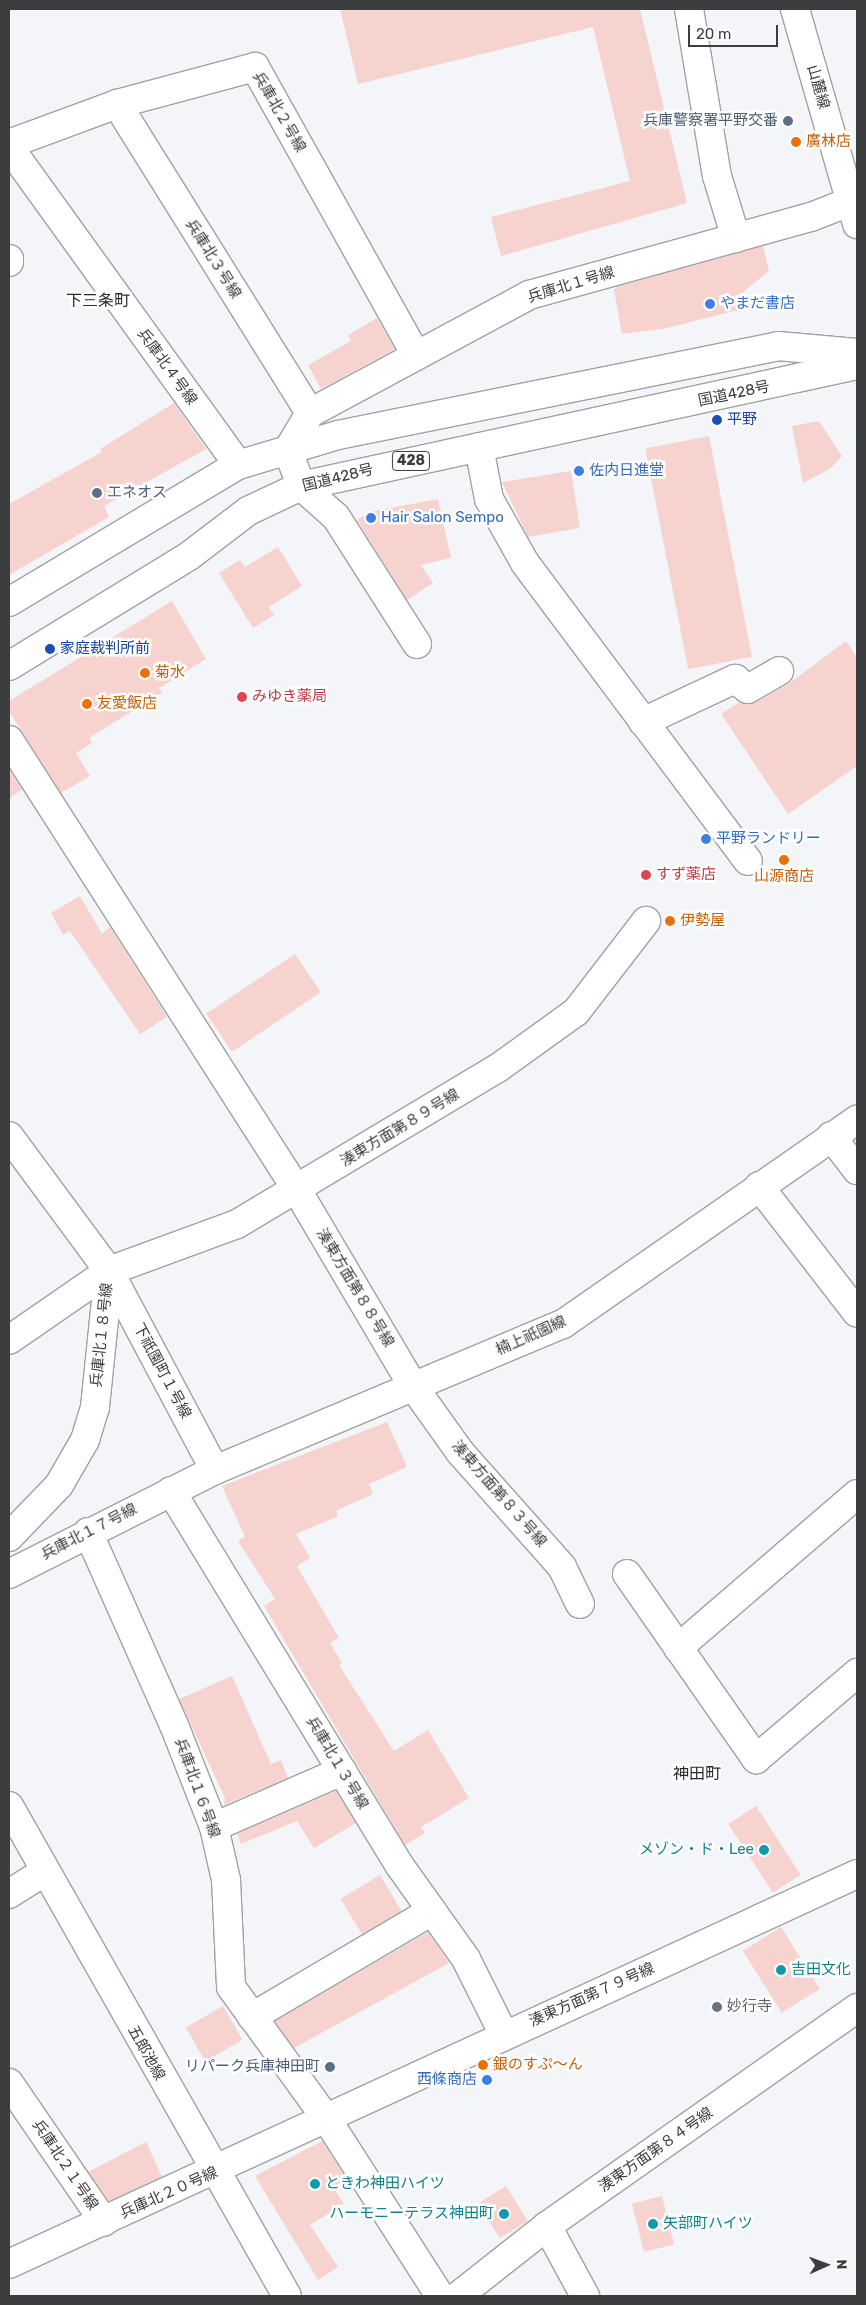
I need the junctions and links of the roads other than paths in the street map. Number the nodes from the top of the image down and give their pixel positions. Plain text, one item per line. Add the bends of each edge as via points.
1 (689, 9) edge
2 (795, 9) edge
3 (117, 104) junction
4 (9, 145) edge
5 (855, 208) edge
6 (736, 238) junction
7 (857, 353) edge
8 (416, 356) junction
9 (857, 365) edge
10 (310, 413) junction
11 (478, 447) junction
12 (288, 450) junction
13 (238, 465) junction
14 (301, 486) junction
15 (9, 602) edge
16 (417, 644) dead end
17 (9, 666) edge
18 (779, 671) dead end
19 (644, 722) junction
20 (9, 740) edge
21 (748, 861) dead end
22 (646, 921) dead end
23 (857, 1120) edge
24 (9, 1136) edge
25 (831, 1136) junction
26 (857, 1170) edge
27 (759, 1186) junction
28 (297, 1190) junction
29 (109, 1271) junction
30 (857, 1313) edge
31 (9, 1340) edge
32 (413, 1386) junction
33 (215, 1470) junction
34 (170, 1491) junction
35 (857, 1494) edge
36 (88, 1532) junction
37 (9, 1537) edge
38 (9, 1574) edge
39 (626, 1574) dead end
40 (580, 1604) dead end
41 (678, 1648) junction
42 (857, 1673) edge
43 (342, 1771) junction
44 (9, 1806) edge
45 (214, 1827) junction
46 (44, 1872) junction
47 (857, 1874) edge
48 (9, 1894) edge
49 (432, 1911) junction
50 (857, 2008) edge
51 (252, 2017) junction
52 (504, 2035) junction
53 (9, 2083) edge
54 (328, 2120) junction
55 (214, 2174) junction
56 (104, 2222) junction
57 (547, 2226) junction
58 (9, 2264) edge
59 (287, 2296) edge
60 (440, 2296) edge
61 (458, 2296) edge
62 (585, 2296) edge

1 - 6 main road via 717,176
2 - 5 main road, 山麓線
3 - 4 main road, 兵庫北２号線
3 - 8 main road, 兵庫北２号線 via 255,67
3 - 10 main road, 兵庫北３号線
4 - 13 main road, 兵庫北４号線
5 - 6 main road, 兵庫北１号線
6 - 8 main road, 兵庫北１号線 via 529,295
7 - 12 main road via 778,346 338,435
8 - 10 main road, 兵庫北１号線
9 - 11 main road, 国道428号 / 428
10 - 12 main road
11 - 14 main road, 国道428号 / 428
11 - 19 main road via 489,499 525,563
12 - 13 main road
12 - 14 main road
13 - 15 main road
14 - 16 main road via 336,517
14 - 17 main road, 国道428号 / 428 via 248,511 190,556
18 - 19 main road via 748,689 735,679
19 - 21 main road
20 - 28 main road, 湊東方面第８８号線
22 - 28 main road, 湊東方面第８９号線 via 576,1012 498,1068
23 - 25 main road, 楠上祇園線
24 - 29 main road, 兵庫北１８号線
25 - 26 main road
25 - 27 main road, 楠上祇園線
27 - 30 main road
27 - 32 main road, 楠上祇園線 via 563,1324
28 - 29 main road, 湊東方面第８９号線 via 237,1224
28 - 32 main road, 湊東方面第８８号線
29 - 31 main road, 湊東方面第８９号線
29 - 33 main road, 下祇園町１号線
29 - 37 main road, 兵庫北１８号線 via 95,1407 85,1440 59,1485
32 - 33 main road, 楠上祇園線
32 - 40 main road, 湊東方面第８３号線 via 460,1452 562,1567
33 - 34 main road, 楠上祇園線
34 - 36 main road, 兵庫北１７号線
34 - 43 main road, 兵庫北１３号線
35 - 41 main road
36 - 38 main road, 兵庫北１７号線
36 - 45 main road, 兵庫北１６号線 via 174,1725
39 - 41 main road
41 - 42 main road via 756,1759
43 - 45 main road
43 - 49 main road, 兵庫北１３号線
44 - 46 main road, 五郎池線
45 - 51 main road, 兵庫北１６号線 via 226,1880 231,1988
46 - 48 main road
46 - 55 main road, 五郎池線
47 - 52 main road, 湊東方面第７９号線
49 - 51 main road
49 - 52 main road, 兵庫北１３号線 via 466,1959
50 - 57 main road, 湊東方面第８４号線
51 - 54 main road, 兵庫北１６号線
52 - 54 main road, 湊東方面第７９号線
53 - 56 main road, 兵庫北２１号線
54 - 55 main road, 兵庫北２０号線
54 - 60 main road, 兵庫北１６号線
55 - 56 main road, 兵庫北２０号線
55 - 59 main road, 五郎池線
56 - 58 main road, 兵庫北２０号線
57 - 61 main road, 湊東方面第８４号線
57 - 62 main road

